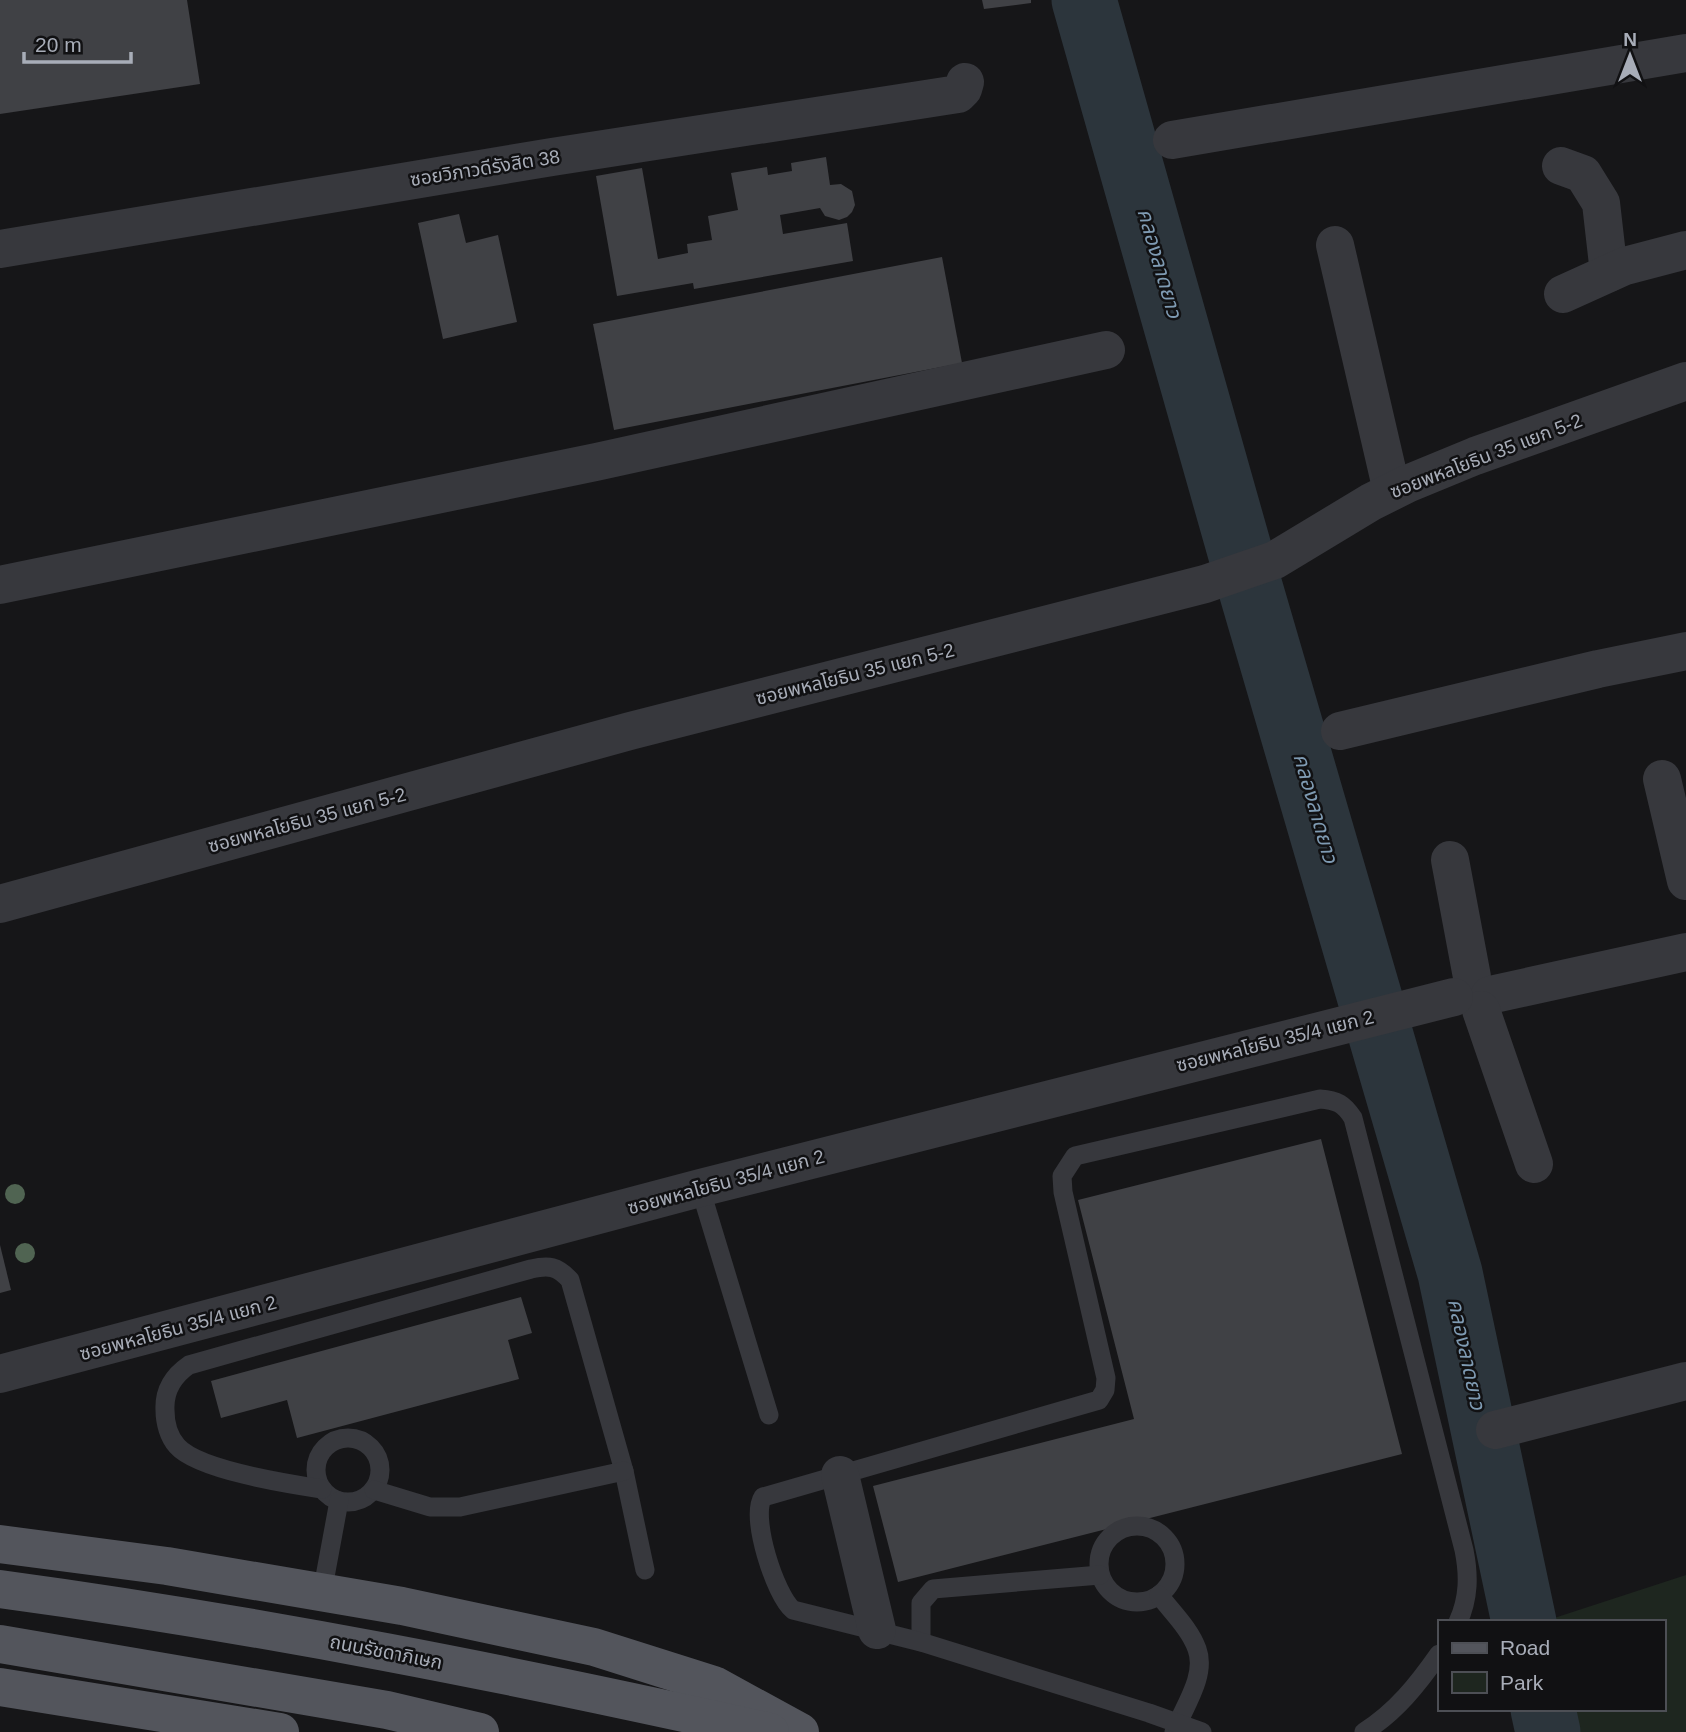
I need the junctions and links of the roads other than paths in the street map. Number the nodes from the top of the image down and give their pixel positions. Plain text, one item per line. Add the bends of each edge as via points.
1 (1686, 53) edge
2 (965, 82) dead end
3 (1172, 139) dead end
4 (1562, 166) dead end
5 (1335, 245) dead end
6 (0, 249) edge
7 (1686, 250) edge
8 (1609, 273) junction
9 (1563, 295) dead end
10 (1106, 350) dead end
11 (1686, 381) edge
12 (1392, 491) junction
13 (0, 585) edge
14 (1686, 651) edge
15 (1340, 732) dead end
16 (1662, 779) dead end
17 (1450, 860) dead end
18 (1686, 881) edge
19 (0, 904) edge
20 (1686, 952) edge
21 (1474, 995) junction
22 (1534, 1164) dead end
23 (700, 1188) junction
24 (0, 1374) edge
25 (1686, 1381) edge
26 (769, 1415) dead end
27 (1495, 1430) dead end
28 (624, 1471) junction
29 (840, 1475) junction
30 (322, 1489) junction
31 (374, 1490) junction
32 (339, 1501) junction
33 (0, 1544) edge
34 (645, 1570) dead end
35 (1100, 1575) junction
36 (0, 1589) edge
37 (322, 1593) junction
38 (1159, 1595) junction
39 (1459, 1620) edge
40 (877, 1630) junction
41 (921, 1642) junction
42 (0, 1644) edge
43 (1438, 1655) edge
44 (0, 1687) edge
45 (1176, 1728) edge
46 (280, 1732) edge
47 (480, 1732) edge
48 (770, 1732) edge
49 (800, 1732) edge
50 (1202, 1732) edge
51 (1364, 1732) edge

1 - 3 street
2 - 6 street, ซอยวิภาวดีรังสิต 38 via 958,94
4 - 8 street via 1583,174 1601,203
5 - 12 street
7 - 8 street
8 - 9 street
10 - 13 street
11 - 12 street, ซอยพหลโยธิน 35 แยก 5-2 via 1475,456
12 - 19 street, ซอยพหลโยธิน 35 แยก 5-2 via 1275,559 1205,584 630,732
14 - 15 street
16 - 18 street
17 - 21 street
20 - 21 street, ซอยพหลโยธิน 35/4 แยก 2
21 - 22 street
21 - 23 street, ซอยพหลโยธิน 35/4 แยก 2 via 1391,1012
23 - 24 street, ซอยพหลโยธิน 35/4 แยก 2
23 - 26 lane
25 - 27 street
28 - 30 lane via 570,1280 558,1268 547,1266 189,1365 173,1379 165,1398 166,1425 186,1454 230,1470
28 - 31 lane via 452,1507 430,1507
28 - 34 lane
29 - 39 lane via 1099,1400 1106,1378 1063,1192 1062,1176 1075,1156 1320,1099 1335,1100 1346,1106 1353,1118 1464,1550 1468,1584
29 - 40 street
29 - 40 lane via 763,1497 758,1510 762,1538 775,1580 793,1610
30 - 31 lane via 316,1471 321,1452 330,1443 349,1438 367,1444 379,1459 380,1478
30 - 32 lane
31 - 32 lane via 359,1501
32 - 37 lane
33 - 37 main road
35 - 38 lane via 1105,1586 1125,1600 1136,1602
35 - 38 lane via 1099,1556 1114,1533 1130,1525 1149,1527 1165,1537 1174,1553 1175,1572
35 - 41 lane via 933,1588 921,1603
36 - 48 main road, ถนนรัชดาภิเษก via 407,1656
37 - 49 main road via 594,1647 714,1685
38 - 45 lane via 1191,1636 1199,1657 1196,1679
40 - 41 lane
41 - 45 lane
42 - 47 main road via 387,1710
43 - 51 lane via 1388,1716
44 - 46 main road
45 - 50 lane

